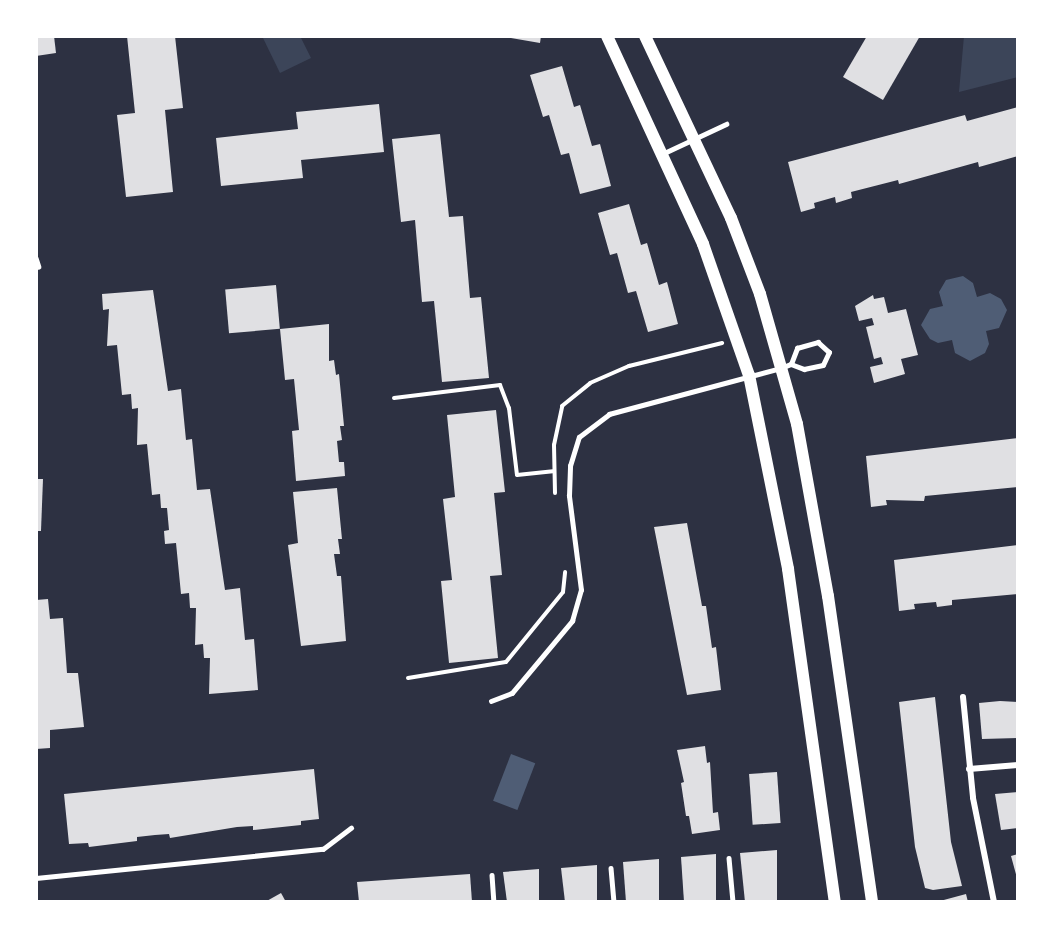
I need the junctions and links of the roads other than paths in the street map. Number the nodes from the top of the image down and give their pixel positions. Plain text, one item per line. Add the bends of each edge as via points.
1 (607, 36) edge
2 (645, 36) edge
3 (726, 124) dead end
4 (694, 139) junction
5 (662, 154) junction
6 (36, 258) edge
7 (39, 267) dead end
8 (837, 350) dead end
9 (829, 352) junction
10 (786, 366) junction
11 (749, 375) junction
12 (963, 697) dead end
13 (490, 701) dead end
14 (1018, 765) edge
15 (969, 769) junction
16 (351, 828) dead end
17 (729, 858) dead end
18 (612, 868) dead end
19 (492, 875) dead end
20 (36, 878) edge
21 (494, 902) edge
22 (614, 902) edge
23 (733, 902) edge
24 (836, 902) edge
25 (872, 902) edge
26 (994, 902) edge

1 - 5 main road
2 - 4 main road
3 - 4 lane
4 - 5 lane
4 - 10 main road via 731,218
5 - 11 main road via 703,244
6 - 7 lane
8 - 9 lane
9 - 10 lane via 823,365 804,369
9 - 10 lane via 818,342 797,348
10 - 11 lane
10 - 25 main road via 814,507
11 - 13 lane via 609,414 579,437 570,466 568,496 581,590 572,621 512,693
11 - 24 main road via 788,569
12 - 15 street
14 - 15 street
15 - 26 street via 980,846
16 - 20 lane via 323,849
17 - 23 lane
18 - 22 lane
19 - 21 lane

